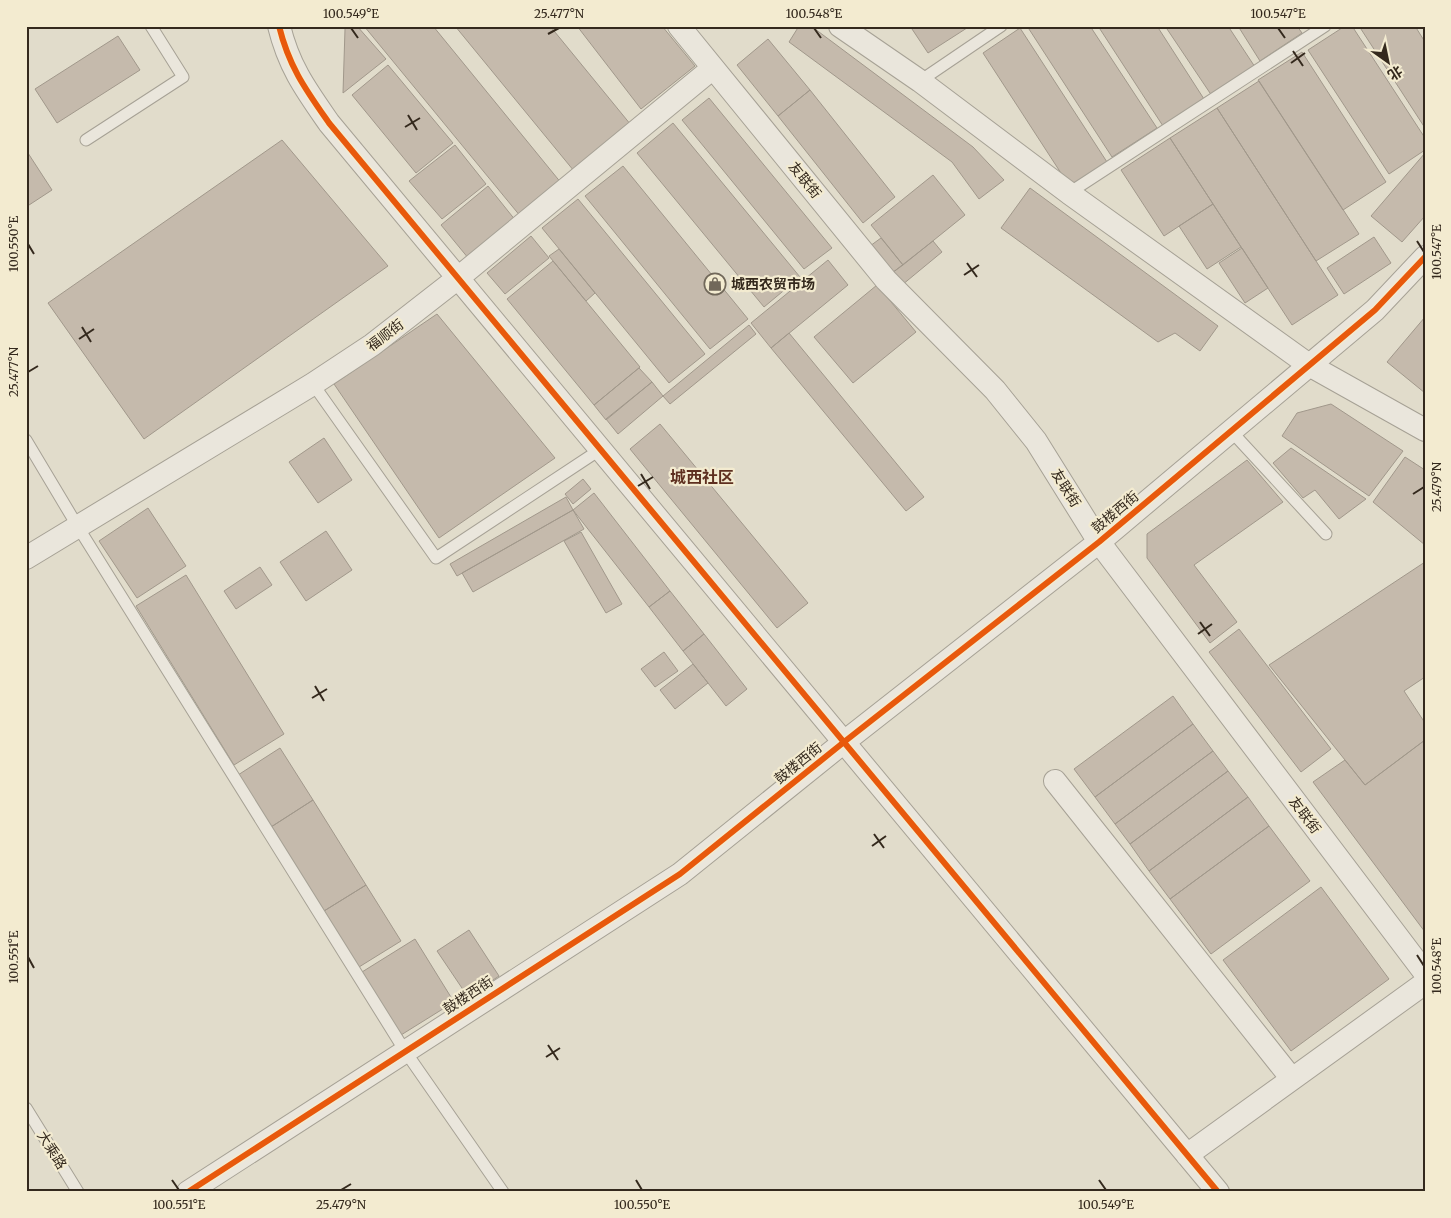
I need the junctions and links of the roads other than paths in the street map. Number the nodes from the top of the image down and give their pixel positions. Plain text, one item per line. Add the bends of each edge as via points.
1 (151, 26) edge
2 (279, 26) edge
3 (679, 26) edge
4 (840, 26) edge
5 (1001, 26) edge
6 (1325, 26) edge
7 (713, 68) junction
8 (920, 81) junction
9 (86, 140) dead end
10 (1069, 193) junction
11 (1425, 257) edge
12 (458, 278) junction
13 (1309, 364) junction
14 (313, 384) junction
15 (1425, 430) edge
16 (1231, 431) junction
17 (26, 440) edge
18 (600, 449) junction
19 (78, 527) junction
20 (1326, 534) dead end
21 (1099, 542) junction
22 (26, 558) edge
23 (844, 742) junction
24 (1055, 780) dead end
25 (1425, 973) edge
26 (1425, 983) edge
27 (405, 1051) junction
28 (1292, 1079) junction
29 (26, 1108) edge
30 (1187, 1155) junction
31 (78, 1192) edge
32 (188, 1192) edge
33 (503, 1192) edge
34 (1218, 1192) edge

1 - 9 lane via 182,77
2 - 12 street via 291,65 329,123
3 - 7 street, 友联街
4 - 8 street
5 - 8 lane
6 - 10 lane
7 - 12 street, 福顺街
7 - 21 street, 友联街 via 886,280 995,390 1036,442
8 - 10 street
10 - 13 street
11 - 13 street, 鼓楼西街 via 1375,310
12 - 14 street, 福顺街 via 372,345
12 - 18 street
13 - 15 street
13 - 16 street, 鼓楼西街
14 - 18 lane via 436,558
14 - 19 street, 福顺街
16 - 20 lane
16 - 21 street, 鼓楼西街
17 - 19 lane
18 - 23 street
19 - 22 street, 福顺街
19 - 27 lane
21 - 23 street, 鼓楼西街
21 - 25 street, 友联街
23 - 27 street, 鼓楼西街 via 680,874
23 - 30 street
24 - 28 street
26 - 28 street
27 - 32 street, 鼓楼西街
27 - 33 lane
28 - 30 street
29 - 31 lane, 大乘路
30 - 34 street

